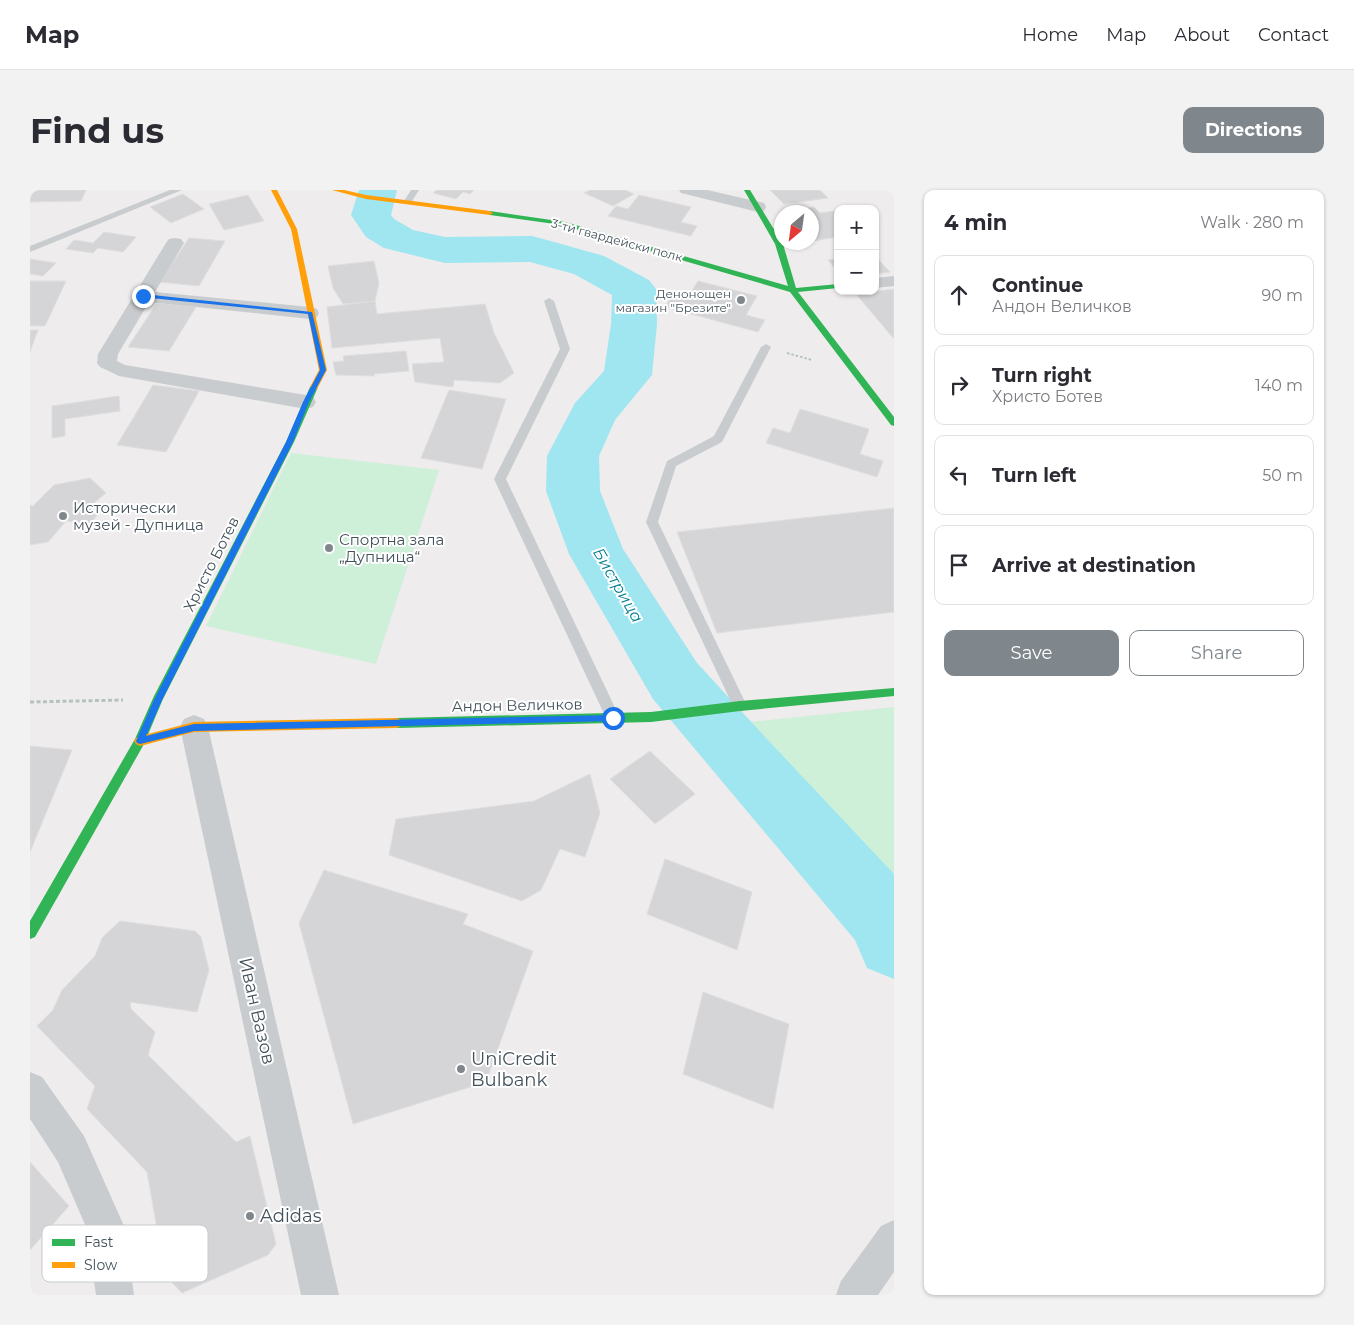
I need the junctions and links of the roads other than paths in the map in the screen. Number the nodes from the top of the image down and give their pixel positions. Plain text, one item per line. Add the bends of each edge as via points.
1 (178, 190) edge
2 (274, 190) edge
3 (335, 190) edge
4 (415, 190) edge
5 (687, 190) edge
6 (747, 190) edge
7 (408, 201) junction
8 (758, 207) junction
9 (175, 243) dead end
10 (30, 249) edge
11 (894, 281) edge
12 (879, 283) edge
13 (834, 286) edge
14 (793, 290) junction
15 (143, 296) junction
16 (549, 301) dead end
17 (310, 313) junction
18 (766, 347) dead end
19 (306, 402) junction
20 (894, 423) edge
21 (894, 692) edge
22 (740, 706) junction
23 (613, 718) junction
24 (194, 727) junction
25 (140, 741) junction
26 (30, 933) edge
27 (30, 1089) edge
28 (105, 1225) edge
29 (894, 1239) edge
30 (113, 1282) edge
31 (115, 1295) edge
32 (320, 1295) edge
33 (855, 1295) edge

1 - 10 lane
2 - 17 street, Христо Ботев via 294,230
3 - 7 street, 3-ти гвардейски полк
4 - 7 lane
5 - 8 street
6 - 8 street
7 - 14 street, 3-ти гвардейски полк via 563,223
8 - 14 street via 779,244
9 - 15 street
11 - 12 street
13 - 14 street, 3-ти гвардейски полк
14 - 20 street
15 - 17 street
15 - 19 street via 108,354 107,363 119,370
16 - 23 lane via 565,349 500,479
17 - 19 street, Христо Ботев via 323,370
18 - 22 lane via 718,439 671,464 652,522
19 - 25 street, Христо Ботев via 290,442
21 - 22 street, Андон Величков
22 - 23 street, Андон Величков
23 - 24 street, Андон Величков
24 - 25 street, Андон Величков
24 - 32 street, Иван Вазов
25 - 26 street, Христо Ботев
27 - 28 street via 71,1149
29 - 33 street
30 - 31 street

